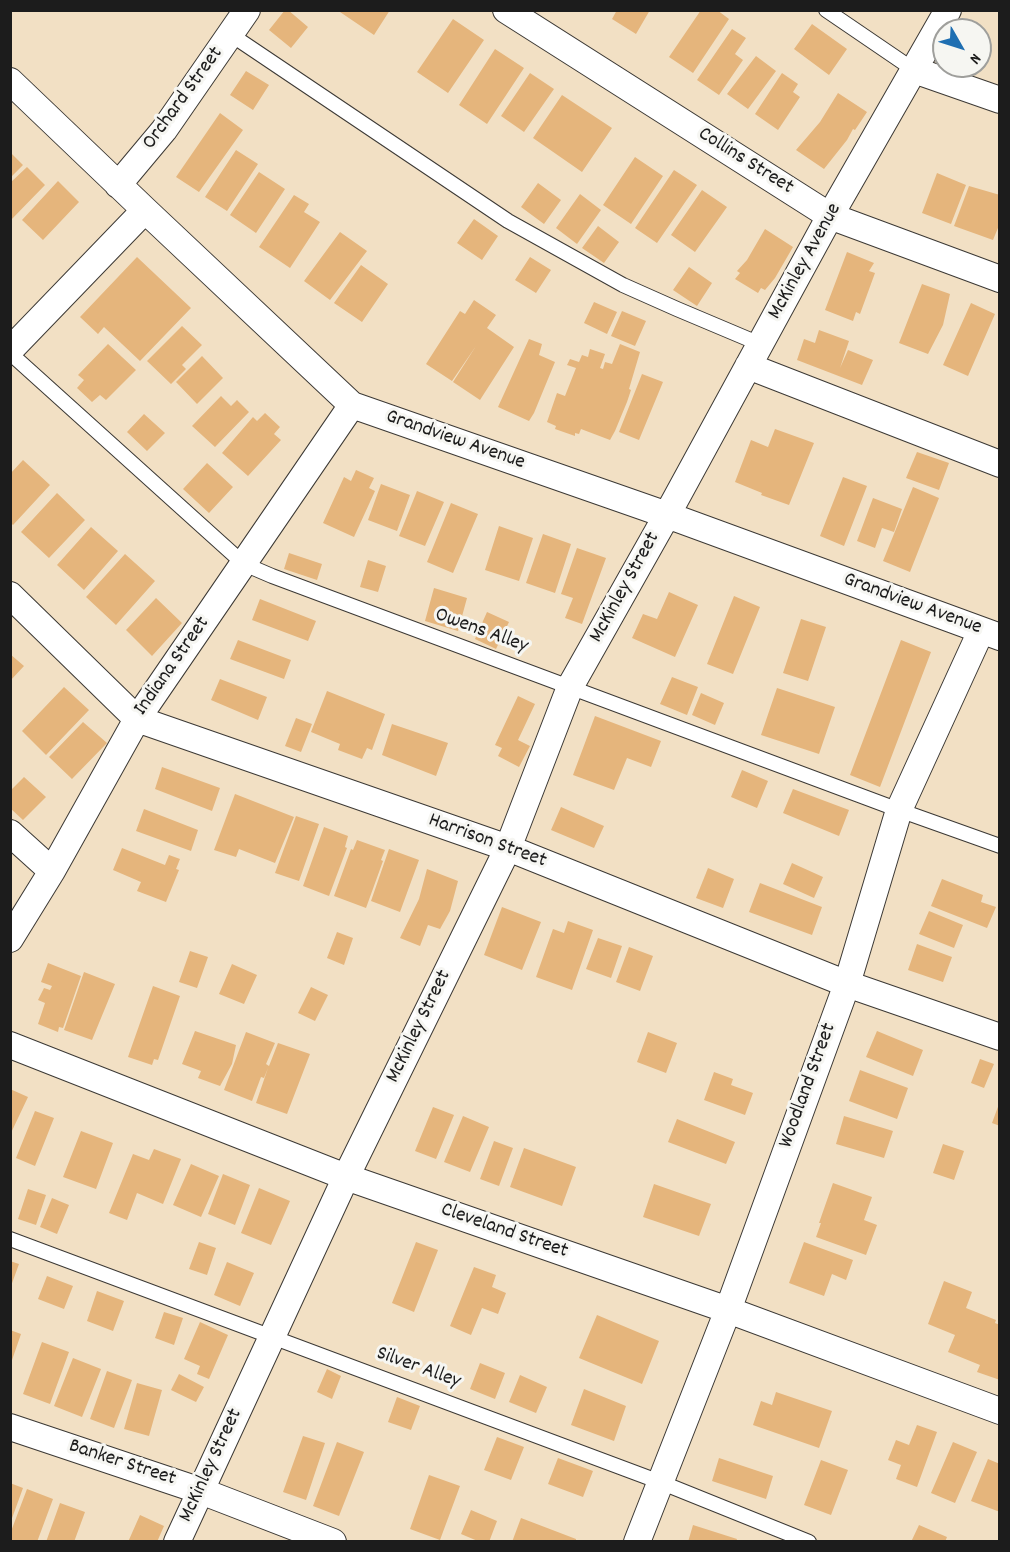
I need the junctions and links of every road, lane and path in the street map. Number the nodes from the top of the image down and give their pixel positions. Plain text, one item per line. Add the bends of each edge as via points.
1 (247, 10) edge
2 (507, 10) edge
3 (826, 10) edge
4 (948, 10) edge
5 (230, 34) junction
6 (914, 70) junction
7 (10, 81) edge
8 (999, 100) edge
9 (118, 185) junction
10 (145, 210) junction
11 (830, 216) junction
12 (999, 279) edge
13 (10, 352) edge
14 (754, 355) junction
15 (352, 405) junction
16 (999, 464) edge
17 (667, 515) junction
18 (244, 564) junction
19 (10, 595) edge
20 (990, 634) edge
21 (570, 687) junction
22 (136, 719) junction
23 (898, 810) junction
24 (10, 833) edge
25 (999, 846) edge
26 (508, 848) junction
27 (52, 871) junction
28 (10, 939) edge
29 (847, 984) junction
30 (999, 1037) edge
31 (10, 1045) edge
32 (346, 1177) junction
33 (10, 1239) edge
34 (728, 1310) junction
35 (272, 1337) junction
36 (999, 1411) edge
37 (10, 1427) edge
38 (660, 1482) junction
39 (201, 1491) junction
40 (177, 1542) edge
41 (333, 1542) edge
42 (638, 1542) edge
43 (809, 1542) edge

1 - 5 street, Orchard Street
2 - 11 street, Collins Street
3 - 6 lane
4 - 6 street, McKinley Avenue
5 - 9 street, Orchard Street via 164,130
5 - 14 lane via 508,221 623,285 676,309
6 - 8 street
6 - 11 street, McKinley Avenue
7 - 9 street, Grandview Avenue
9 - 10 street, Grandview Avenue
10 - 13 street
10 - 15 street, Grandview Avenue
11 - 12 street, Collins Street
11 - 14 street, McKinley Avenue
13 - 18 lane, Owens Alley
14 - 16 street
14 - 17 street, McKinley Avenue
15 - 17 street, Grandview Avenue
15 - 18 street, Indiana Street
17 - 20 street, Grandview Avenue
17 - 21 street, McKinley Street
18 - 21 lane, Owens Alley
18 - 22 street, Indiana Street
19 - 22 street, Harrison Street
20 - 23 street, Woodland Street
21 - 23 lane, Owens Alley
21 - 26 street, McKinley Street
22 - 26 street, Harrison Street
22 - 27 street, Indiana Street
23 - 25 lane, Owens Alley
23 - 29 street, Woodland Street
24 - 27 street
26 - 29 street, Harrison Street
26 - 32 street, McKinley Street
27 - 28 street, Indiana Street
29 - 30 street, Harrison Street
29 - 34 street, Woodland Street
31 - 32 street, Cleveland Street
32 - 34 street, Cleveland Street
32 - 35 street, McKinley Street
33 - 35 lane, Silver Alley
34 - 36 street, Cleveland Street
34 - 38 street, Woodland Street
35 - 38 lane, Silver Alley
35 - 39 street, McKinley Street
37 - 39 street, Banker Street
38 - 42 street, Woodland Street
38 - 43 lane, Silver Alley
39 - 40 street, McKinley Street
39 - 41 street, Banker Street

